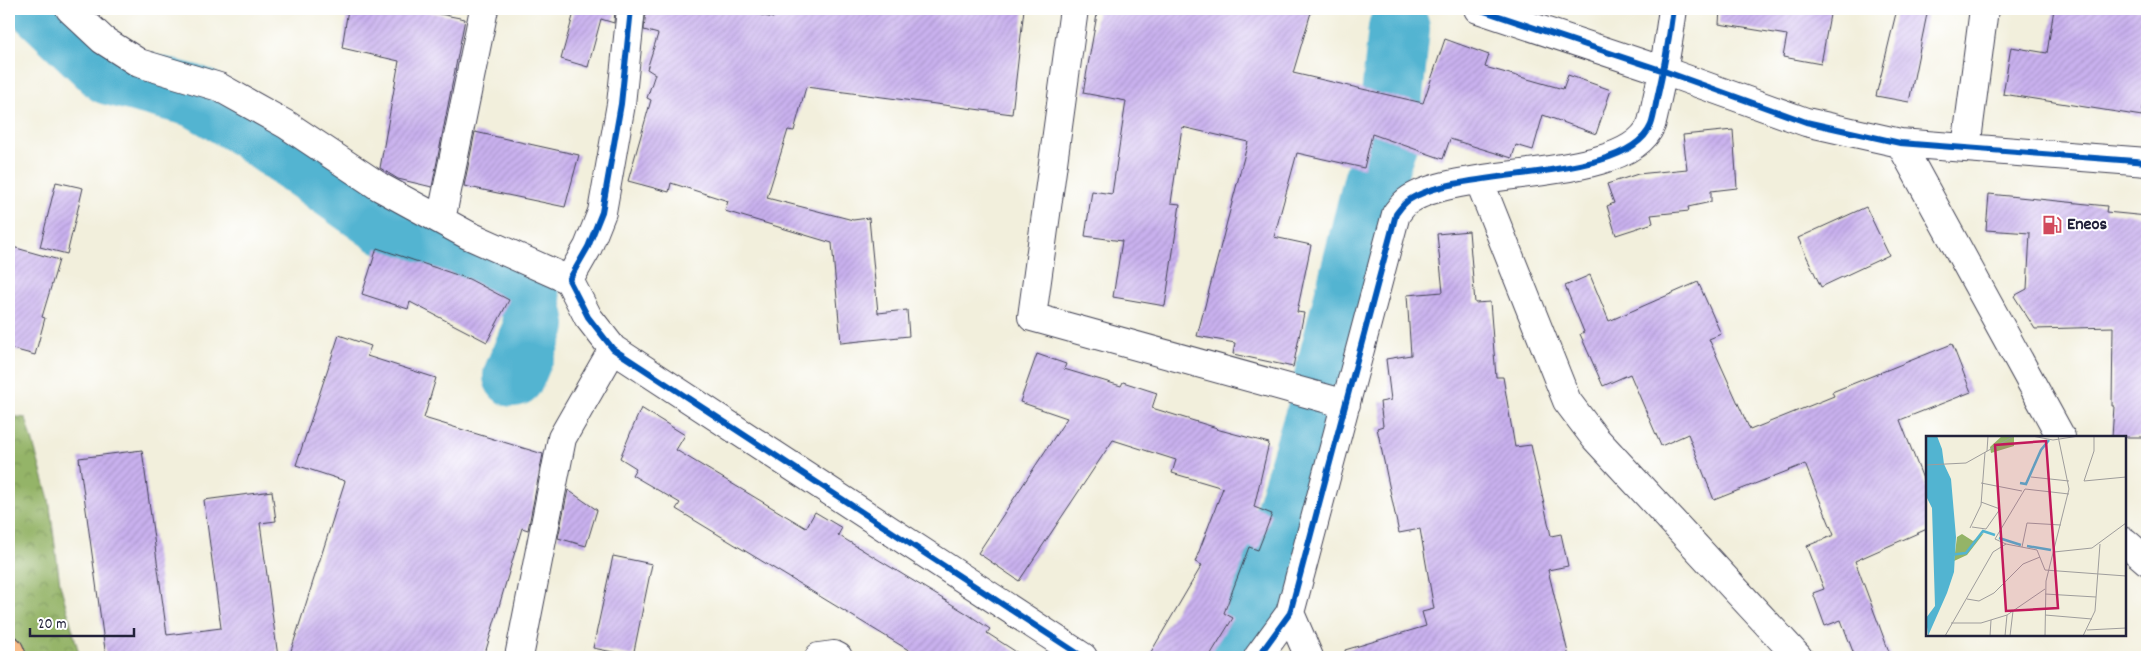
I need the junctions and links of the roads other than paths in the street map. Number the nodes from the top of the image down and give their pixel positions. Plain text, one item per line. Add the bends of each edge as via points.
1 (70, 9) edge
2 (484, 9) edge
3 (631, 9) edge
4 (1074, 9) edge
5 (1478, 9) edge
6 (1673, 9) edge
7 (1984, 9) edge
8 (1664, 71) junction
9 (1900, 144) junction
10 (1966, 148) junction
11 (2147, 162) edge
12 (1479, 180) junction
13 (440, 220) junction
14 (569, 280) junction
15 (613, 349) junction
16 (1346, 404) junction
17 (2060, 436) edge
18 (2126, 543) edge
19 (2147, 561) edge
20 (1290, 613) junction
21 (9, 650) edge
22 (12, 657) edge
23 (519, 657) edge
24 (819, 657) edge
25 (838, 657) edge
26 (1082, 657) edge
27 (1258, 657) edge
28 (1309, 657) edge
29 (1798, 657) edge

1 - 13 street via 103,40 139,63 219,87 287,125 380,186
2 - 13 street
3 - 14 street via 621,104 602,212 588,247
4 - 16 street via 1032,317
5 - 8 street
6 - 8 street
7 - 10 street
8 - 9 street via 1806,122
8 - 12 street via 1651,126 1624,151 1594,163
9 - 10 street
9 - 17 street
10 - 11 street
12 - 16 street via 1426,192 1408,200 1396,214
12 - 29 street via 1567,401 1595,438
13 - 14 street
14 - 15 street via 588,317
15 - 23 street via 562,438
15 - 26 street
16 - 20 street
18 - 19 street
20 - 27 street
20 - 28 street
21 - 22 main road
24 - 25 street

